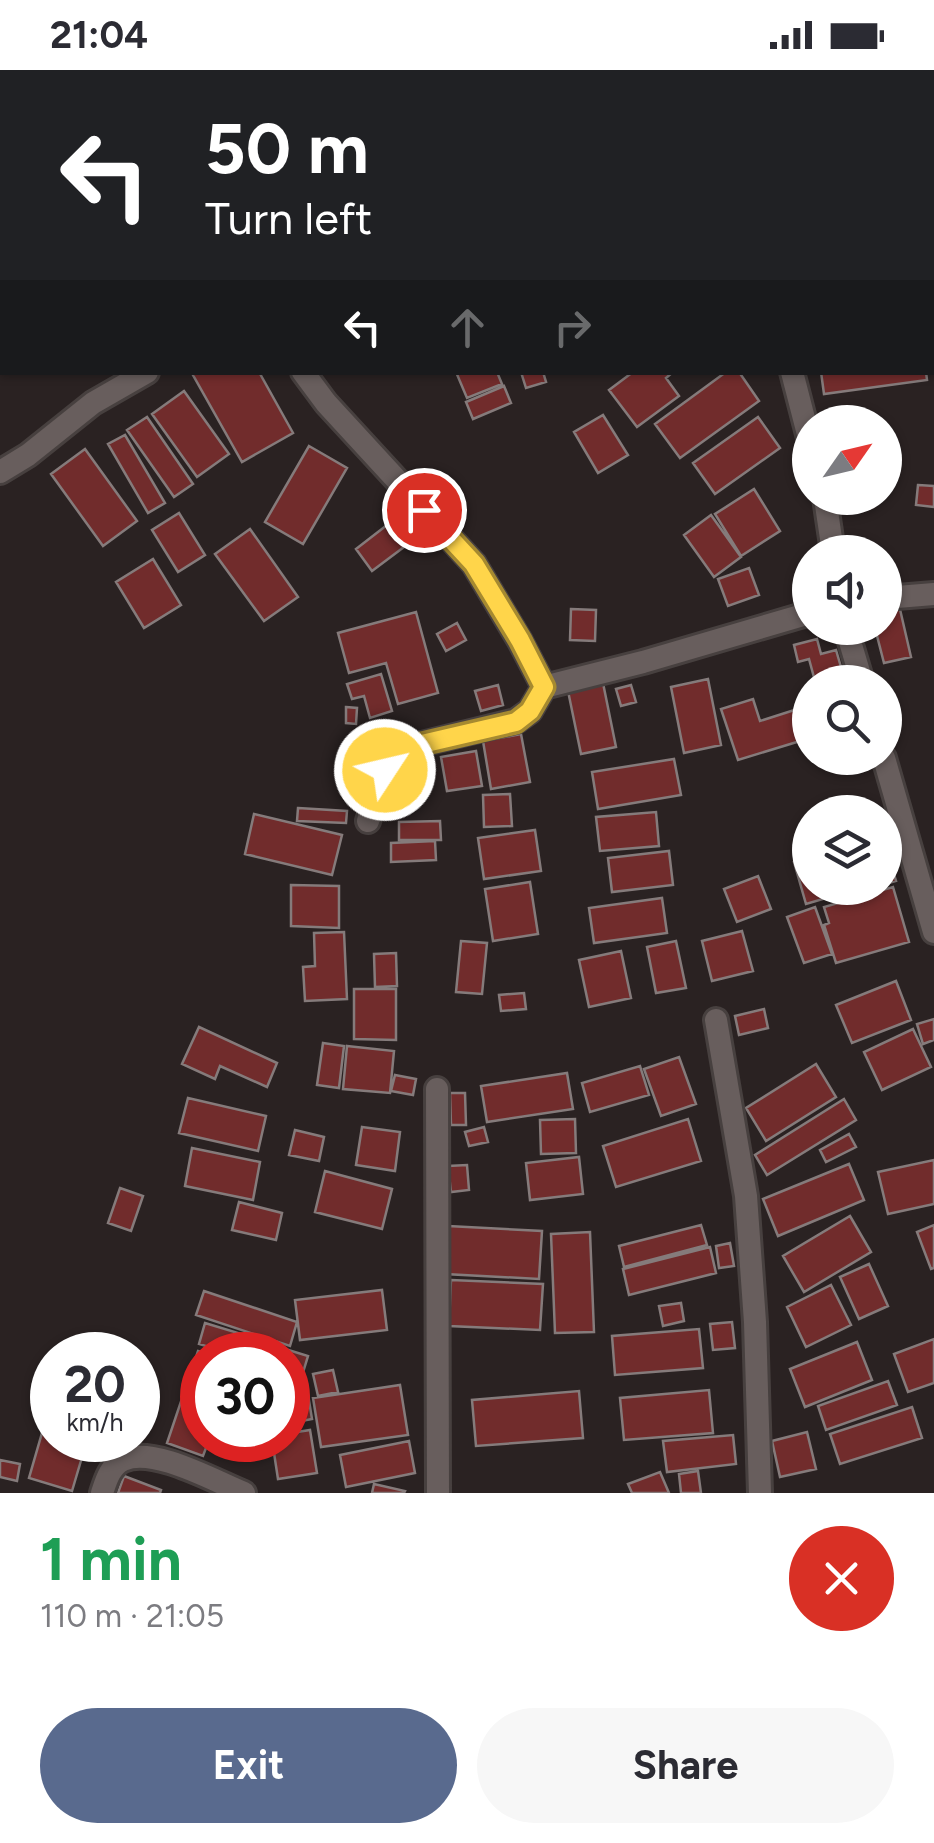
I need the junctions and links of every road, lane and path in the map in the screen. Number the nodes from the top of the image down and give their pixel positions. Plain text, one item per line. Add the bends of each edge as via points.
1 (142, 375) edge
2 (305, 375) edge
3 (793, 375) edge
4 (800, 405) edge
5 (0, 472) edge
6 (934, 594) edge
7 (902, 597) edge
8 (792, 618) edge
9 (544, 687) junction
10 (889, 775) edge
11 (368, 820) dead end
12 (934, 932) edge
13 (716, 1020) dead end
14 (437, 1089) dead end
15 (102, 1493) edge
16 (244, 1493) edge
17 (438, 1493) edge
18 (760, 1493) edge

1 - 5 street
2 - 9 street via 474,564
3 - 4 street
6 - 7 street
8 - 9 street
9 - 11 street via 516,722 395,755
10 - 12 street
13 - 18 street via 746,1196
14 - 17 street
15 - 16 street via 122,1460 148,1456

